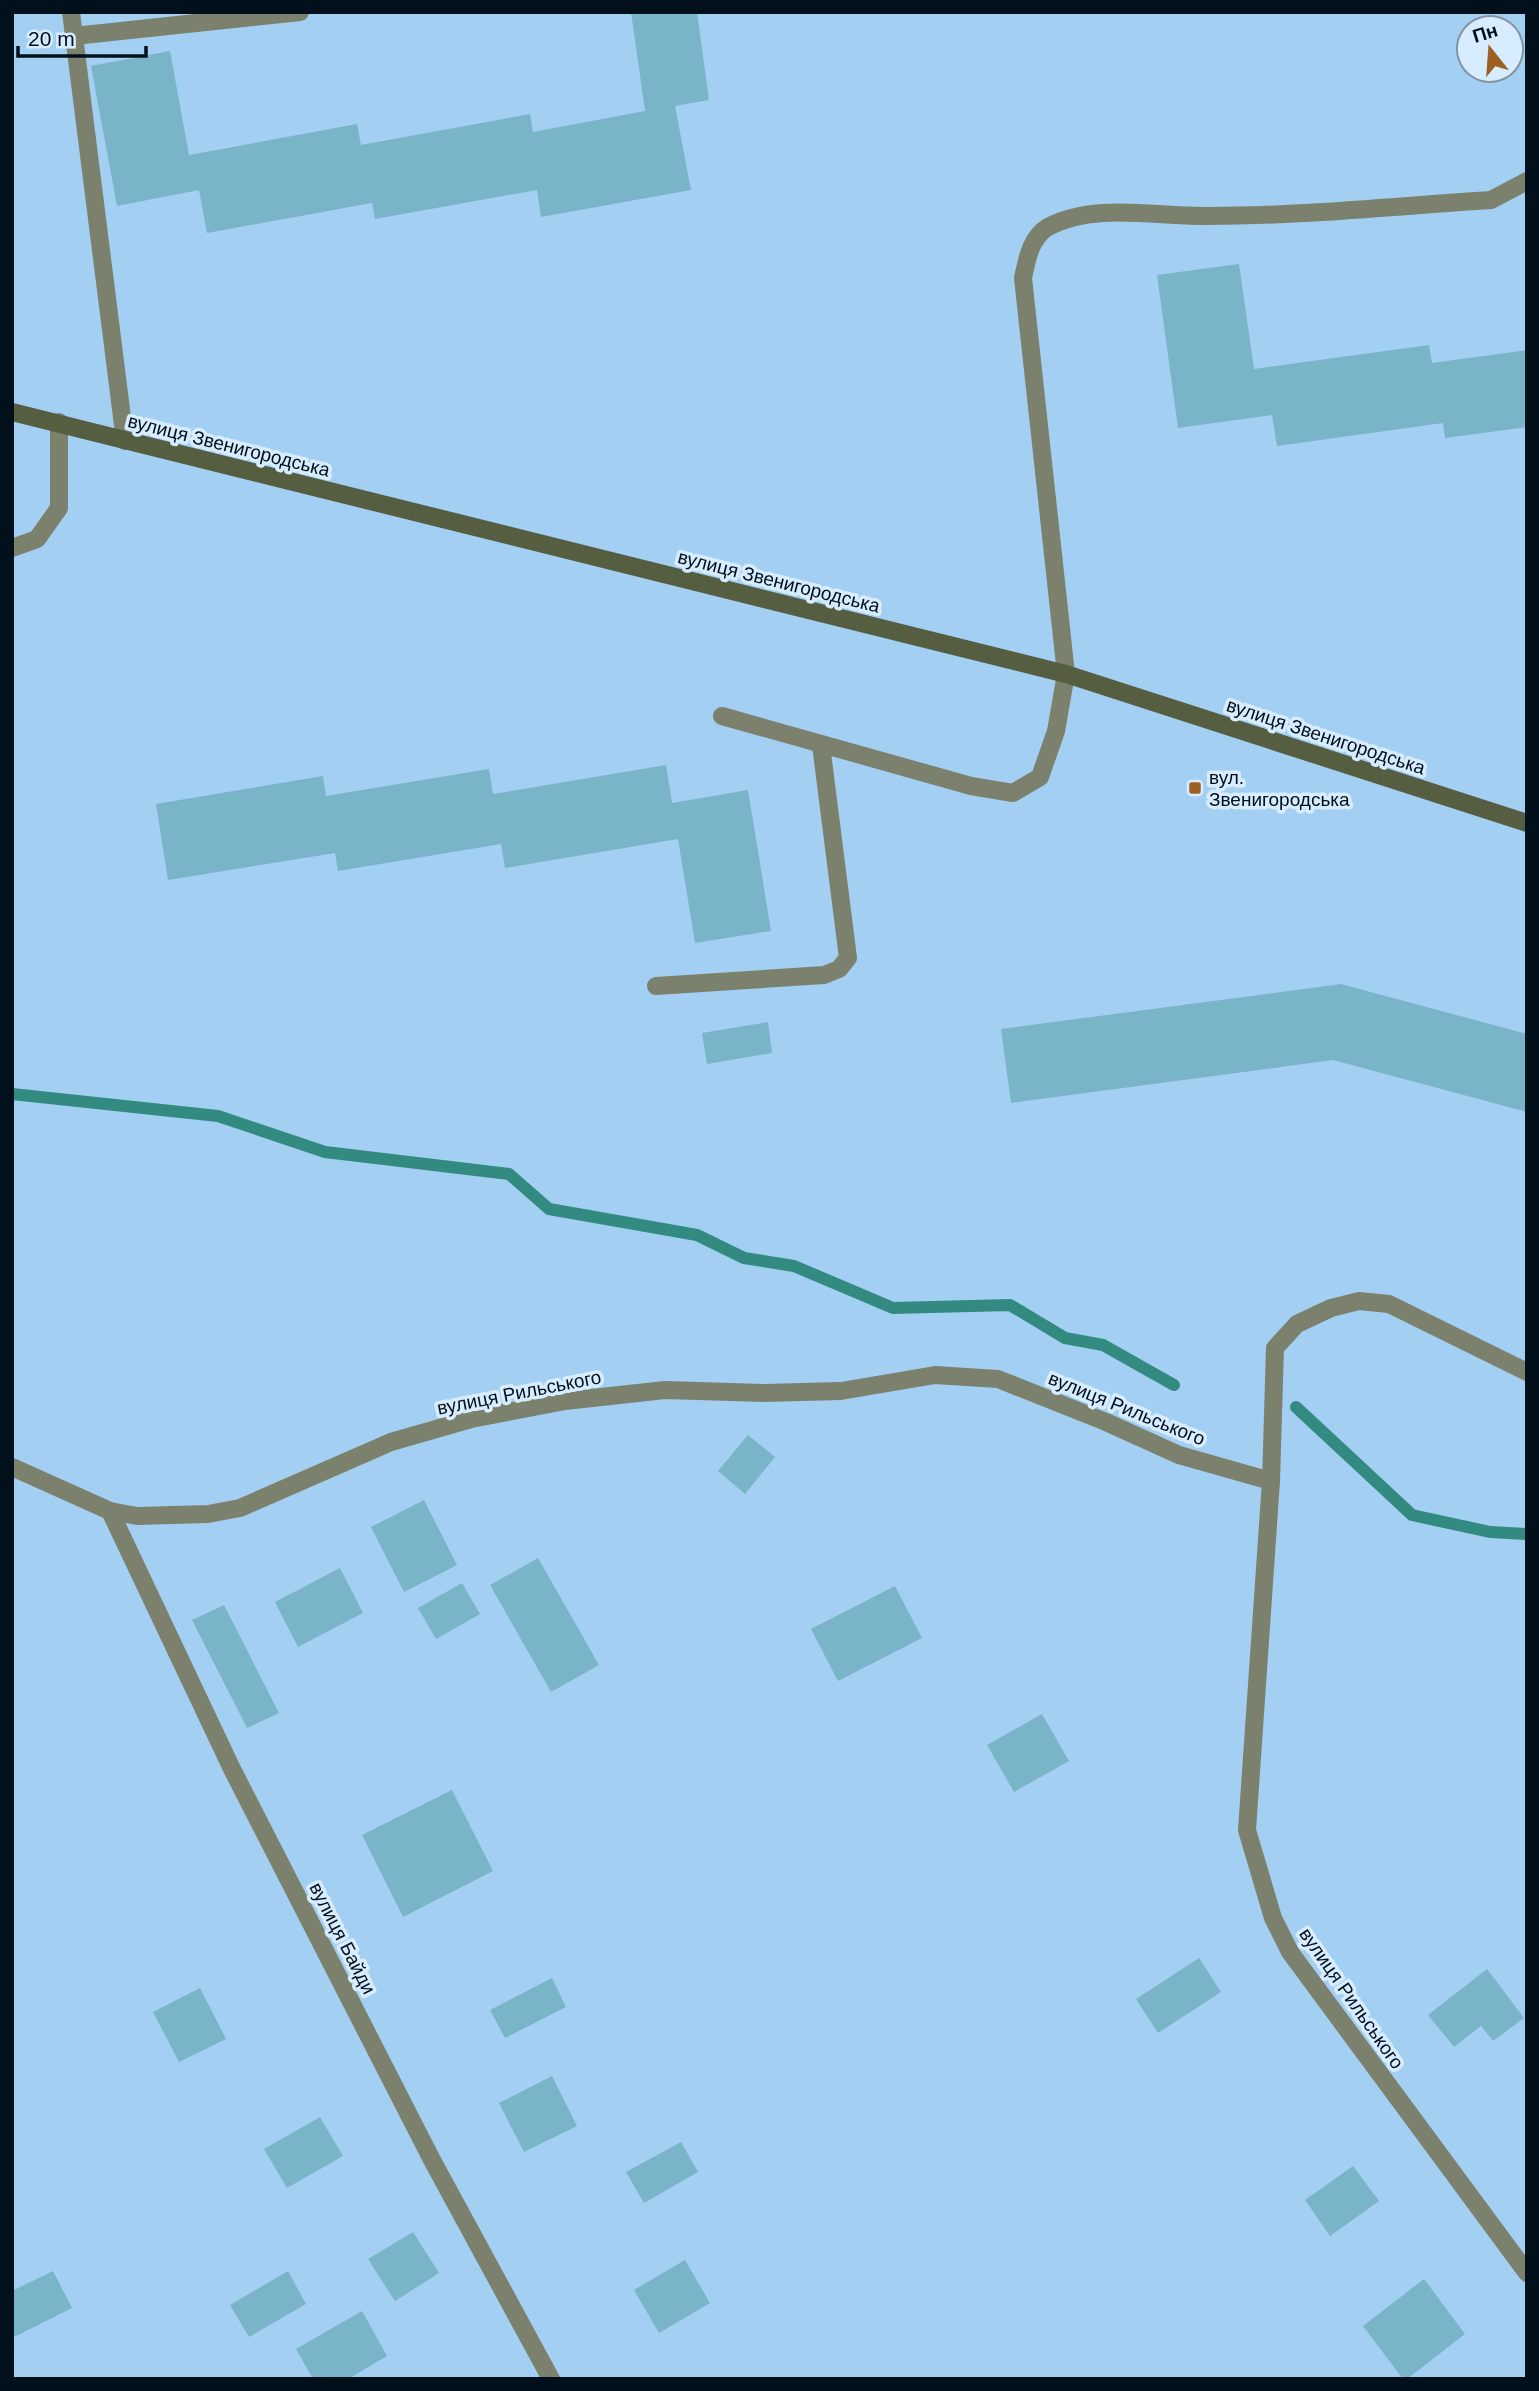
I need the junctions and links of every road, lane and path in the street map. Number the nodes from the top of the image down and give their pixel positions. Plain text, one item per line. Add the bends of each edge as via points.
1 (71, 12) edge
2 (300, 12) edge
3 (74, 36) junction
4 (1527, 181) edge
5 (12, 412) edge
6 (59, 422) junction
7 (125, 441) junction
8 (12, 548) edge
9 (1066, 674) junction
10 (722, 716) dead end
11 (821, 745) junction
12 (1527, 823) edge
13 (656, 986) dead end
14 (1527, 1372) edge
15 (12, 1467) edge
16 (1271, 1481) junction
17 (110, 1511) junction
18 (1527, 2273) edge
19 (551, 2379) edge

1 - 3 street
2 - 3 street
3 - 7 street
4 - 9 street via 1491,200 1207,216 1087,215 1046,228 1028,254 1023,278
5 - 6 street, вулиця Звенигородська
6 - 7 street, вулиця Звенигородська
6 - 8 street via 59,508 37,539
7 - 9 street, вулиця Звенигородська
9 - 11 street via 1056,731 1040,777 1013,793
9 - 12 street, вулиця Звенигородська
10 - 11 street
11 - 13 street via 848,958 839,969 824,975
14 - 16 street via 1389,1304 1359,1301 1331,1308 1297,1324 1275,1348
15 - 17 street, вулиця Рильського
16 - 17 street, вулиця Рильського via 1179,1455 998,1379 934,1375 841,1391 665,1390 565,1401 471,1419 391,1442 240,1508 170,1516
16 - 18 street, вулиця Рильського via 1247,1830 1273,1918 1290,1952
17 - 19 street, вулиця Байди via 232,1769 432,2160

